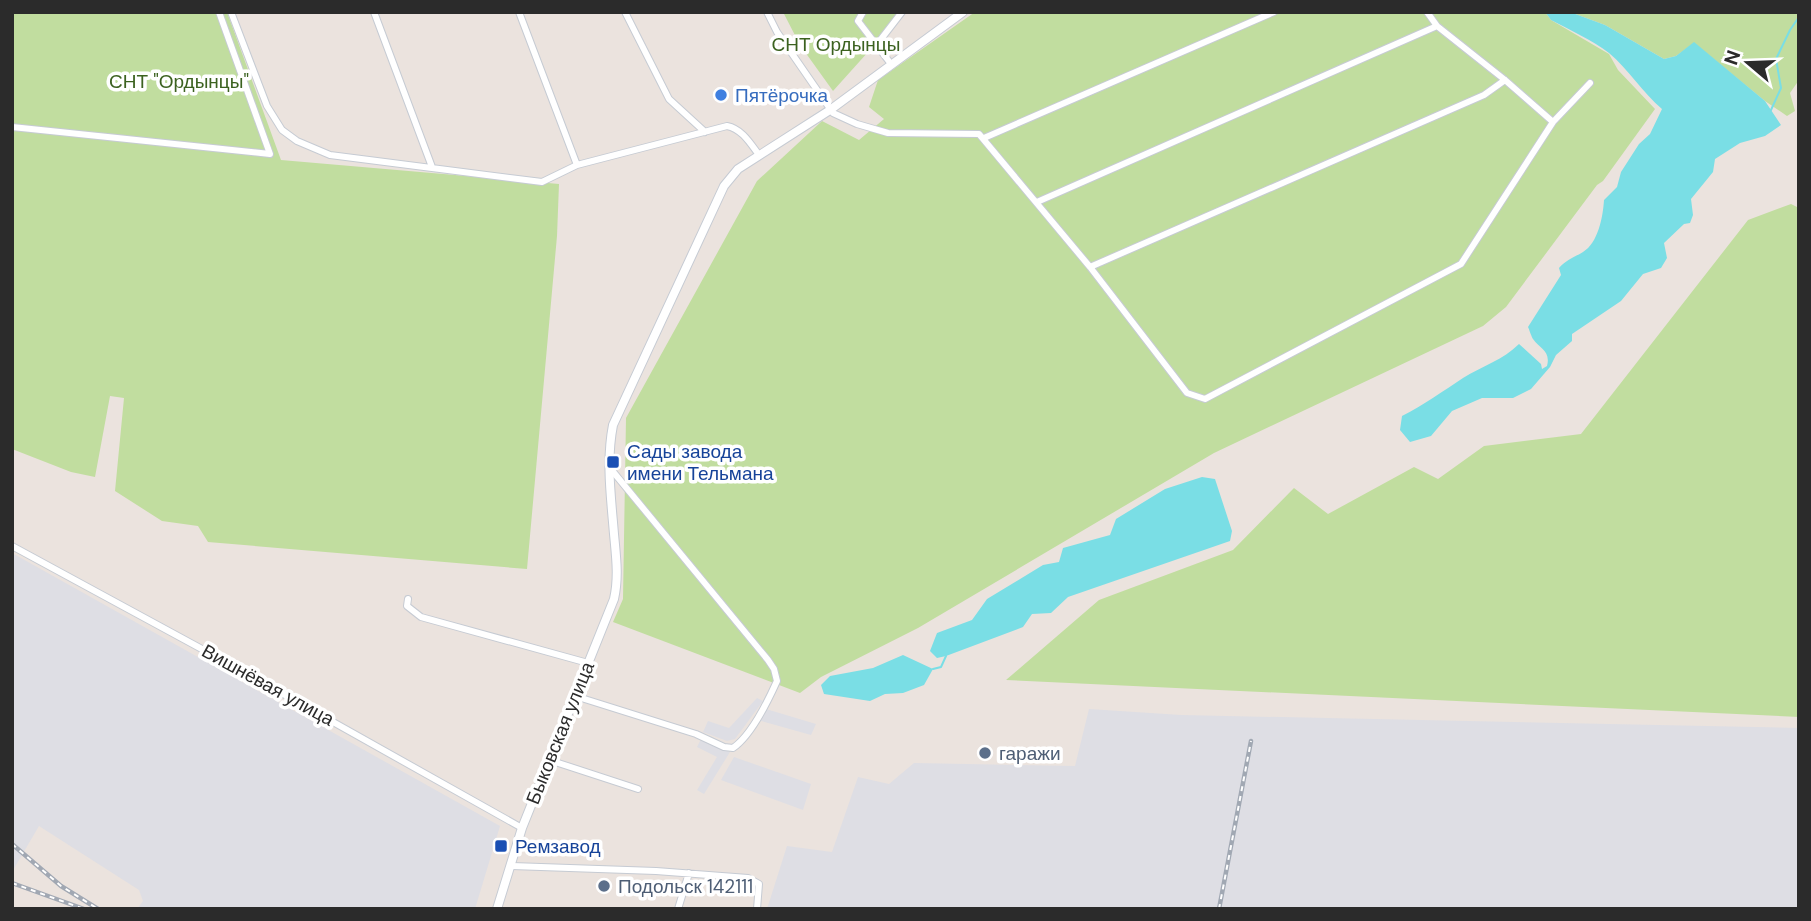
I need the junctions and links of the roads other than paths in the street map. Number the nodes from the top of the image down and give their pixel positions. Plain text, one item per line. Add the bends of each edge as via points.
1 (219, 12) edge
2 (231, 12) edge
3 (374, 12) edge
4 (519, 12) edge
5 (625, 12) edge
6 (767, 12) edge
7 (853, 12) edge
8 (863, 12) edge
9 (902, 12) edge
10 (963, 12) edge
11 (1274, 12) edge
12 (1427, 12) edge
13 (858, 21) junction
14 (1437, 26) junction
15 (877, 43) junction
16 (891, 64) junction
17 (1505, 80) junction
18 (1590, 83) dead end
19 (830, 110) junction
20 (1553, 122) junction
21 (12, 127) edge
22 (705, 132) junction
23 (984, 138) junction
24 (759, 155) junction
25 (577, 165) junction
26 (432, 167) junction
27 (1037, 202) junction
28 (1090, 267) junction
29 (610, 468) junction
30 (12, 546) edge
31 (408, 598) dead end
32 (589, 663) junction
33 (575, 696) junction
34 (549, 760) junction
35 (638, 789) dead end
36 (522, 828) junction
37 (512, 866) junction
38 (689, 873) junction
39 (757, 908) edge
40 (498, 909) edge
41 (678, 909) edge

1 - 21 street via 270,154
2 - 26 street via 267,106 282,130 330,155
3 - 26 street
4 - 25 street
5 - 22 street via 669,99
6 - 19 street
7 - 13 street
8 - 13 street
9 - 15 street
10 - 16 street, Быковская улица
11 - 23 street
12 - 14 street
13 - 15 street
14 - 17 street
14 - 27 street
15 - 16 street
16 - 19 street, Быковская улица
17 - 20 street
17 - 28 street via 1484,95
18 - 20 street
19 - 23 street via 888,133 979,134
19 - 24 street, Быковская улица
20 - 28 street via 1461,264 1205,399 1187,393
22 - 24 street via 735,128
22 - 25 street
23 - 27 street
24 - 29 street, Быковская улица via 738,169 715,202 613,425
25 - 26 street via 542,181
27 - 28 street
29 - 32 street, Быковская улица via 617,572 614,599
29 - 33 street via 768,660 777,681 743,740 733,748
30 - 36 street, Вишнёвая улица
31 - 32 street via 407,606 421,617
32 - 33 street, Быковская улица
33 - 34 street, Быковская улица
34 - 35 street
34 - 36 street, Быковская улица
36 - 37 street, Быковская улица
37 - 38 street
37 - 40 street, Быковская улица
38 - 39 street via 748,877 759,884
38 - 41 street

